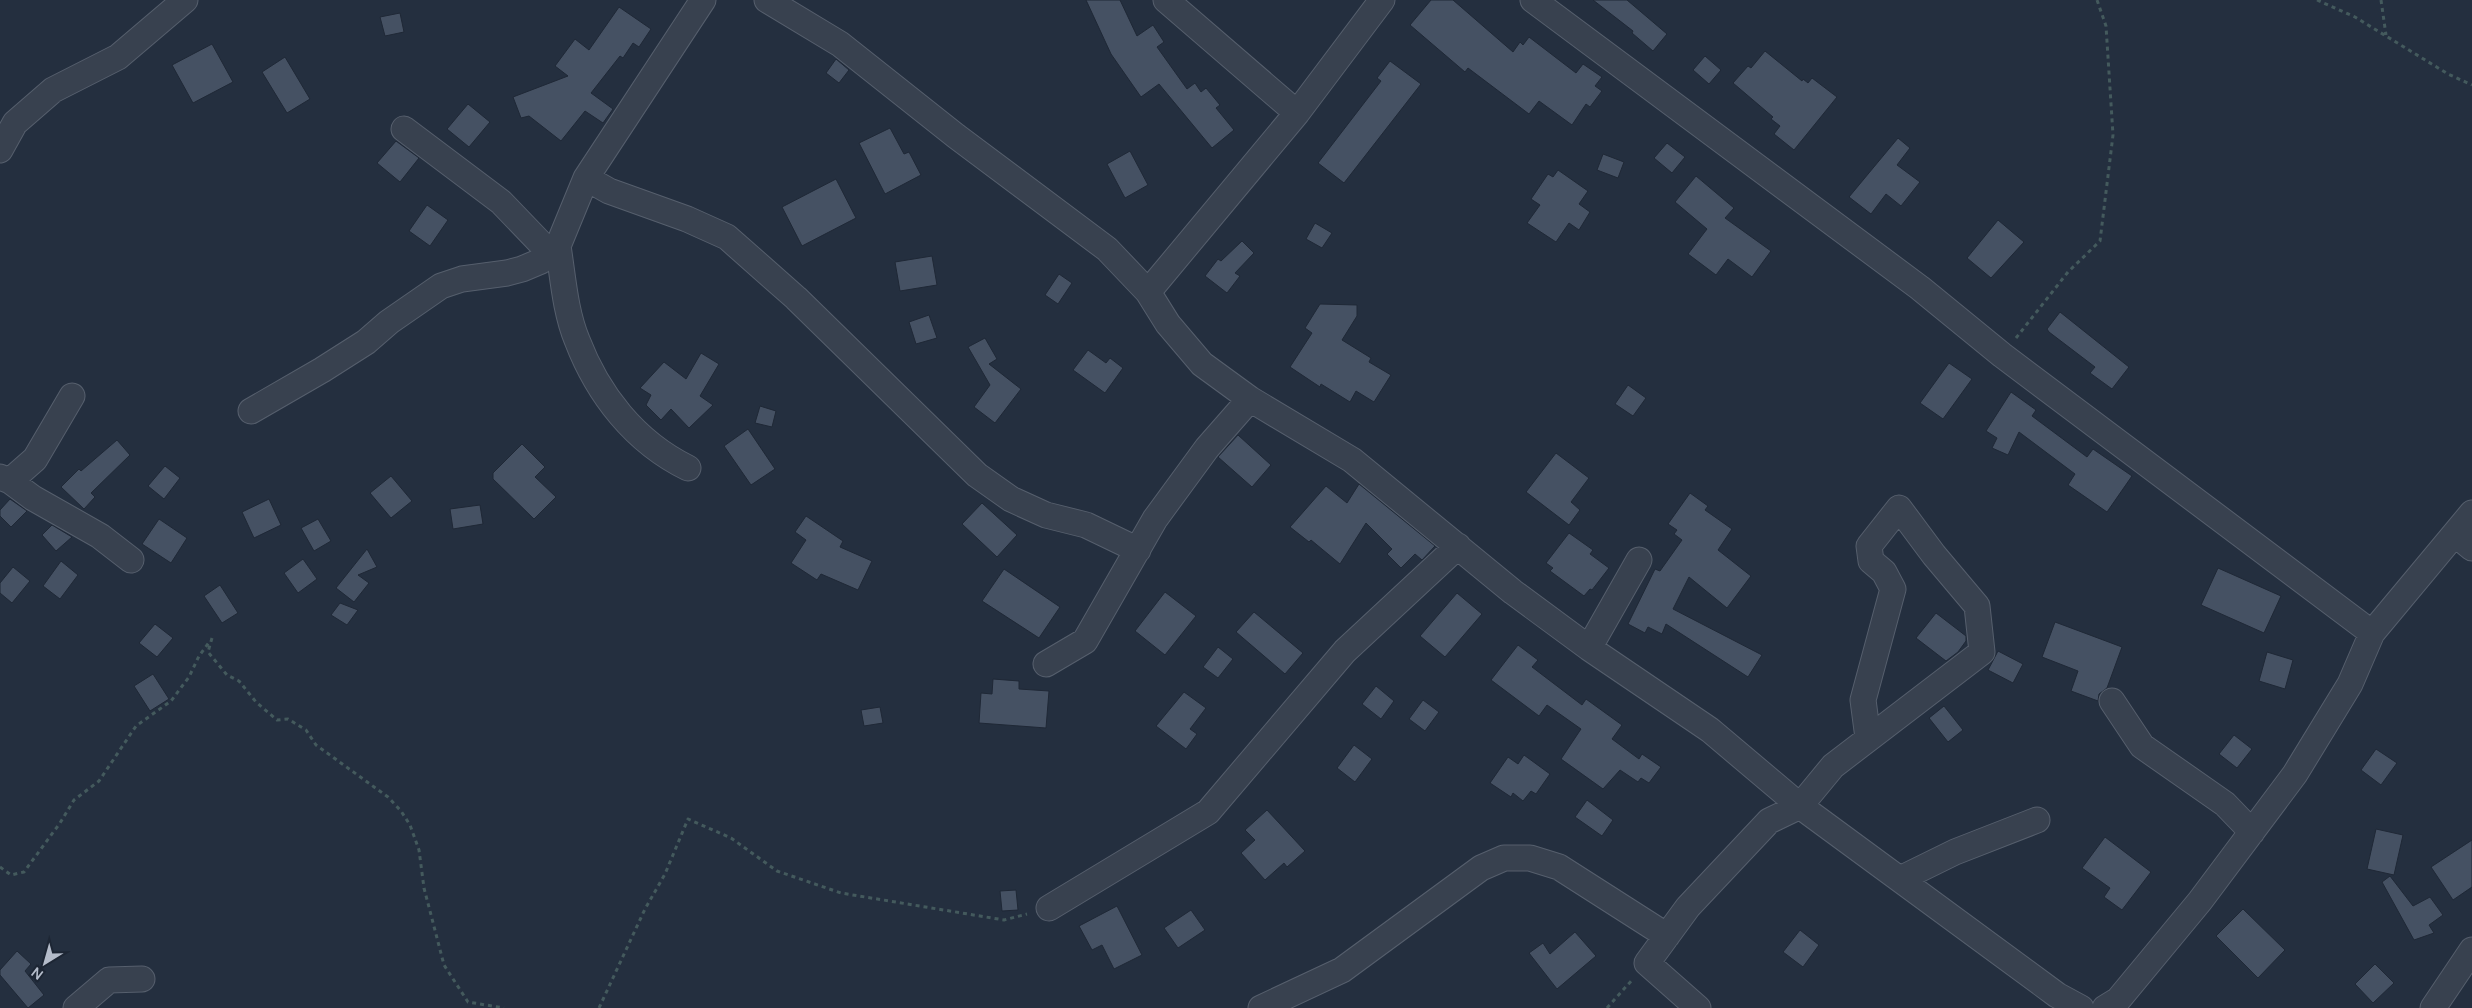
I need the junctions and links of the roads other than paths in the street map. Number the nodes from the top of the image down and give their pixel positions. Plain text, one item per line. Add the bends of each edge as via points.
1 (184, 0) edge
2 (703, 0) edge
3 (767, 0) edge
4 (1166, 0) edge
5 (1382, 0) edge
6 (1533, 0) edge
7 (1297, 113) junction
8 (404, 129) dead end
9 (0, 150) edge
10 (586, 178) junction
11 (554, 250) junction
12 (1148, 292) junction
13 (72, 396) dead end
14 (1250, 399) junction
15 (251, 411) dead end
16 (688, 468) dead end
17 (5, 479) edge
18 (2472, 512) edge
19 (2463, 541) edge
20 (1458, 546) junction
21 (1138, 550) junction
22 (131, 560) dead end
23 (1639, 560) dead end
24 (2372, 633) junction
25 (1589, 648) junction
26 (1046, 664) dead end
27 (2112, 701) dead end
28 (1868, 738) junction
29 (1800, 806) junction
30 (2037, 820) dead end
31 (2252, 832) junction
32 (1900, 879) junction
33 (1049, 908) road end
34 (1667, 936) junction
35 (2472, 950) edge
36 (142, 979) dead end
37 (76, 1008) edge
38 (1261, 1008) edge
39 (1698, 1008) edge
40 (2082, 1008) edge
41 (2105, 1008) edge
42 (2433, 1008) edge

1 - 9 street via 118,57 53,90 15,123
2 - 10 street
3 - 12 street via 840,44 1031,193 1073,221 1107,249
4 - 7 street
5 - 7 street
6 - 24 street via 1912,282 2002,355
7 - 12 street
8 - 11 street via 501,202
10 - 11 street
10 - 21 street via 609,191 727,237 796,298 977,475 1011,499 1046,516 1086,525
11 - 15 street via 541,261 506,274 462,279 441,286 366,342
11 - 16 street via 576,339 594,377 614,407 647,443
12 - 14 street via 1168,324 1202,364
13 - 17 street via 35,458
14 - 20 street via 1352,460
14 - 21 street via 1207,448 1155,519
17 - 22 street via 100,536
18 - 19 street
19 - 24 street
20 - 25 street via 1513,592
20 - 33 street via 1345,651 1208,812
21 - 26 street via 1085,641
23 - 25 street
24 - 31 street via 2340,701 2295,774
25 - 29 street via 1710,730
27 - 31 street via 2142,746 2225,804
28 - 28 street via 1863,700 1893,589 1884,572 1871,561 1869,546 1899,508 1977,606 1982,652
28 - 29 street via 1833,766
29 - 32 street
29 - 34 street via 1769,822 1688,907
30 - 32 street via 1955,852
31 - 41 street via 2130,987
32 - 40 street via 2057,995
34 - 38 street via 1559,867 1530,858 1504,858 1482,868 1342,970
34 - 39 street via 1647,963
35 - 42 street
36 - 37 street via 109,980

